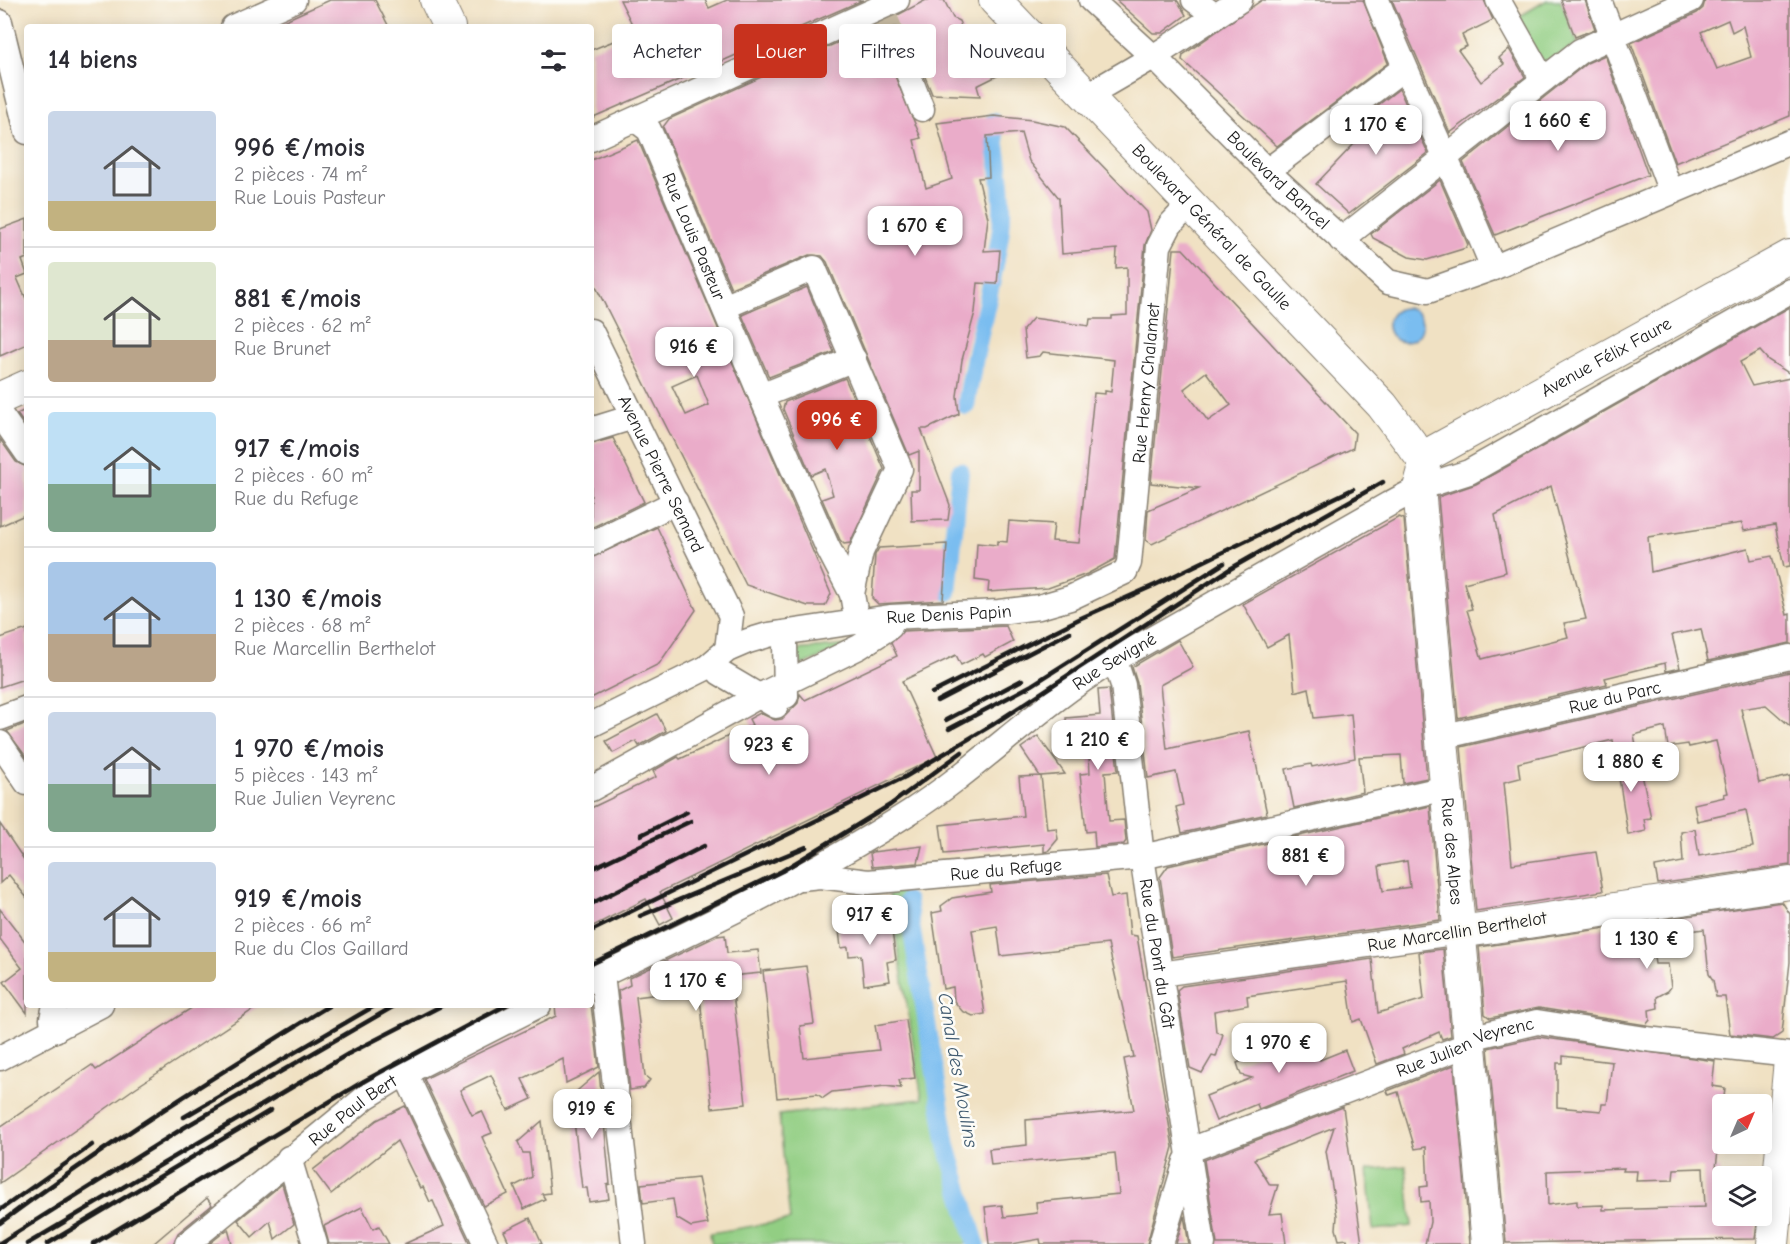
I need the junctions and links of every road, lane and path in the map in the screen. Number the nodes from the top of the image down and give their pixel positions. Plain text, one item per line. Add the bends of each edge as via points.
1 (294, 0) edge
2 (413, 0) edge
3 (436, 0) edge
4 (995, 0) edge
5 (1091, 0) edge
6 (1194, 0) edge
7 (1240, 0) edge
8 (1377, 0) edge
9 (1498, 0) edge
10 (1599, 0) edge
11 (1691, 0) edge
12 (1214, 15) junction
13 (890, 16) edge
14 (0, 22) edge
15 (240, 24) edge
16 (425, 24) edge
17 (448, 24) edge
18 (1612, 38) junction
19 (1153, 57) junction
20 (1404, 68) junction
21 (1543, 80) junction
22 (1086, 96) junction
23 (922, 109) dead end
24 (24, 115) edge
25 (636, 120) junction
26 (594, 138) edge
27 (1790, 142) edge
28 (1446, 157) junction
29 (1267, 171) junction
30 (1671, 192) junction
31 (1190, 204) junction
32 (1341, 240) junction
33 (1790, 256) edge
34 (1493, 268) junction
35 (1790, 291) edge
36 (724, 307) junction
37 (594, 337) edge
38 (854, 359) junction
39 (24, 387) edge
40 (761, 396) junction
41 (0, 398) edge
42 (0, 414) edge
43 (633, 417) junction
44 (594, 429) edge
45 (24, 449) edge
46 (1421, 473) junction
47 (676, 502) junction
48 (594, 543) edge
49 (1125, 572) joint
50 (852, 594) junction
51 (731, 616) junction
52 (857, 622) junction
53 (890, 627) dead end
54 (776, 638) junction
55 (727, 650) junction
56 (1790, 657) edge
57 (1115, 661) junction
58 (720, 673) dead end
59 (777, 696) junction
60 (24, 709) edge
61 (0, 718) edge
62 (594, 724) edge
63 (1442, 739) junction
64 (0, 743) edge
65 (24, 779) edge
66 (594, 788) edge
67 (1446, 788) junction
68 (1142, 857) junction
69 (797, 879) junction
70 (1790, 884) edge
71 (1460, 932) junction
72 (1160, 974) junction
73 (596, 978) edge
74 (54, 1008) edge
75 (95, 1008) edge
76 (533, 1008) edge
77 (55, 1030) junction
78 (1471, 1041) junction
79 (0, 1058) edge
80 (1789, 1069) edge
81 (405, 1073) junction
82 (1190, 1150) junction
83 (289, 1158) junction
84 (194, 1241) edge
85 (315, 1244) edge
86 (486, 1244) edge
87 (634, 1244) edge
88 (1161, 1244) edge
89 (1203, 1244) edge
90 (1488, 1244) edge
91 (1773, 1244) edge

1 - 15 street
2 - 16 main road
3 - 17 main road
4 - 22 main road, Boulevard Général de Gaulle
5 - 19 street, Boulevard Bancel
6 - 12 street
7 - 12 street
8 - 20 street
9 - 21 street
10 - 18 street
11 - 18 street
12 - 19 street
13 - 23 street
13 - 25 street
14 - 24 street
18 - 21 street via 1580,51
18 - 30 street
19 - 22 street
19 - 29 street, Boulevard Bancel
20 - 28 street
20 - 29 street
21 - 28 street
22 - 31 main road, Boulevard Général de Gaulle
25 - 26 street
25 - 36 street, Rue Louis Pasteur via 649,130
27 - 30 street, Boulevard Bancel
28 - 32 street
28 - 34 street
29 - 32 street, Boulevard Bancel
30 - 34 street, Boulevard Bancel
31 - 46 main road, Boulevard Général de Gaulle via 1382,405
31 - 49 street, Rue Henry Chalamet via 1170,225 1159,246 1129,563
32 - 34 street, Boulevard Bancel via 1388,282 1428,291
33 - 46 main road, Avenue Félix Faure
35 - 46 street, Rue Sevigné via 1469,472
36 - 38 street via 814,268
36 - 40 street, Rue Louis Pasteur
37 - 43 street, Avenue Pierre Semard
38 - 40 street
38 - 50 street via 900,469 861,552
39 - 41 main road
40 - 50 street, Rue Louis Pasteur
42 - 45 street
43 - 44 street
43 - 47 street, Avenue Pierre Semard
46 - 57 street, Rue Sevigné
46 - 63 main road, Rue des Alpes
47 - 48 street
47 - 51 street, Avenue Pierre Semard
49 - 52 street, Rue Denis Papin via 1070,598 1039,607
50 - 52 street, Rue Louis Pasteur
51 - 54 street
51 - 55 street
52 - 54 street, Rue Denis Papin
53 - 59 street
54 - 55 street, Rue Denis Papin
54 - 59 street
55 - 62 street, Rue Denis Papin via 706,668
56 - 63 street, Rue du Parc
57 - 68 street, Rue du Pont du Gât via 1123,685
57 - 69 street, Rue Sevigné via 1071,687 926,802
58 - 59 street
59 - 66 street
60 - 61 street
63 - 67 main road, Rue des Alpes
64 - 65 street
67 - 68 street, Rue du Refuge
67 - 71 main road, Rue des Alpes
68 - 69 street, Rue du Refuge via 868,882 820,876
68 - 72 street, Rue du Pont du Gât
69 - 73 street
70 - 71 main road, Rue Marcellin Berthelot
71 - 72 street, Rue Marcellin Berthelot
71 - 78 main road, Rue des Alpes
72 - 82 street, Rue du Pont du Gât
73 - 87 street
74 - 77 street
75 - 77 street
76 - 81 street, Rue Paul Bert
77 - 79 street
78 - 80 street, Rue Julien Veyrenc via 1537,1022 1618,1034
78 - 82 street, Rue Julien Veyrenc
78 - 90 main road, Rue des Alpes
80 - 91 main road
81 - 83 street, Rue Paul Bert via 366,1097
81 - 86 street
82 - 88 street
82 - 89 street, Rue du Pont du Gât
83 - 84 street, Rue Paul Bert
83 - 85 street

